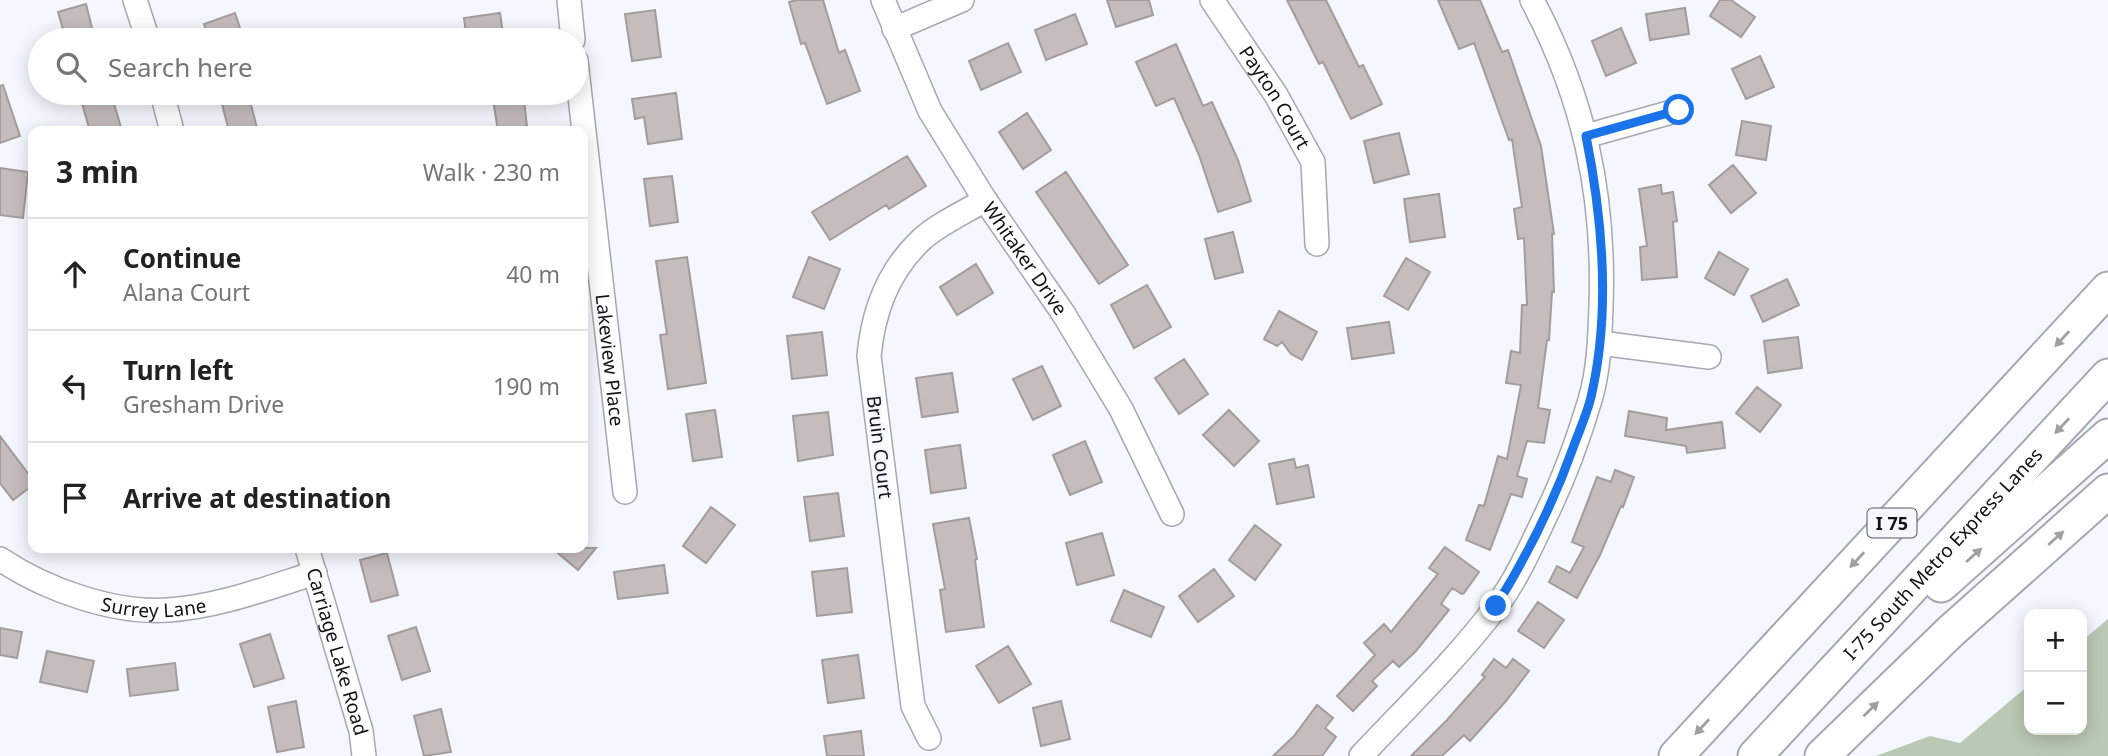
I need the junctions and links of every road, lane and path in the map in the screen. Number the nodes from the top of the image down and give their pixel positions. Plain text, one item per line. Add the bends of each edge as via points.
1 (135, 0) edge
2 (569, 0) edge
3 (883, 0) edge
4 (962, 0) edge
5 (1212, 0) edge
6 (1532, 0) edge
7 (144, 28) edge
8 (572, 28) edge
9 (894, 29) junction
10 (165, 105) edge
11 (581, 105) edge
12 (1679, 110) dead end
13 (171, 126) edge
14 (583, 126) edge
15 (1586, 136) junction
16 (588, 167) edge
17 (985, 200) junction
18 (1317, 244) dead end
19 (2108, 289) edge
20 (1600, 343) junction
21 (1709, 357) dead end
22 (2108, 376) edge
23 (2108, 436) edge
24 (2108, 491) edge
25 (625, 492) dead end
26 (1171, 514) dead end
27 (309, 553) edge
28 (0, 559) edge
29 (315, 573) junction
30 (1778, 732) junction
31 (929, 738) dead end
32 (364, 756) edge
33 (1361, 756) edge
34 (1676, 756) edge
35 (1755, 756) edge
36 (1822, 756) edge

1 - 7 street
2 - 8 street
3 - 9 street, Whitaker Drive
4 - 9 street
5 - 18 street, Payton Court via 1276,94 1313,162
6 - 15 street via 1563,64
9 - 17 street, Whitaker Drive via 930,111
10 - 13 street
11 - 14 street, Lakeview Place
12 - 15 street
15 - 20 street via 1603,265
16 - 25 street, Lakeview Place
17 - 26 street, Whitaker Drive via 1063,313 1121,409
17 - 31 street, Bruin Court via 922,239 887,283 872,325 869,356 913,706
19 -> 34 highway, I 75
20 - 21 street
20 - 33 street via 1590,399 1559,488 1521,566 1496,606
22 -> 30 highway, I-75 South Metro Express Lanes
30 -> 23 highway, I-75 South Metro Express Lanes
36 -> 24 highway via 1951,631
27 - 29 street, Carriage Lake Road
28 - 29 street, Surrey Lane via 26,576 67,592 115,606 166,611 214,603
29 - 32 street, Carriage Lake Road via 361,731
30 - 35 highway, I-75 South Metro Express Lanes

